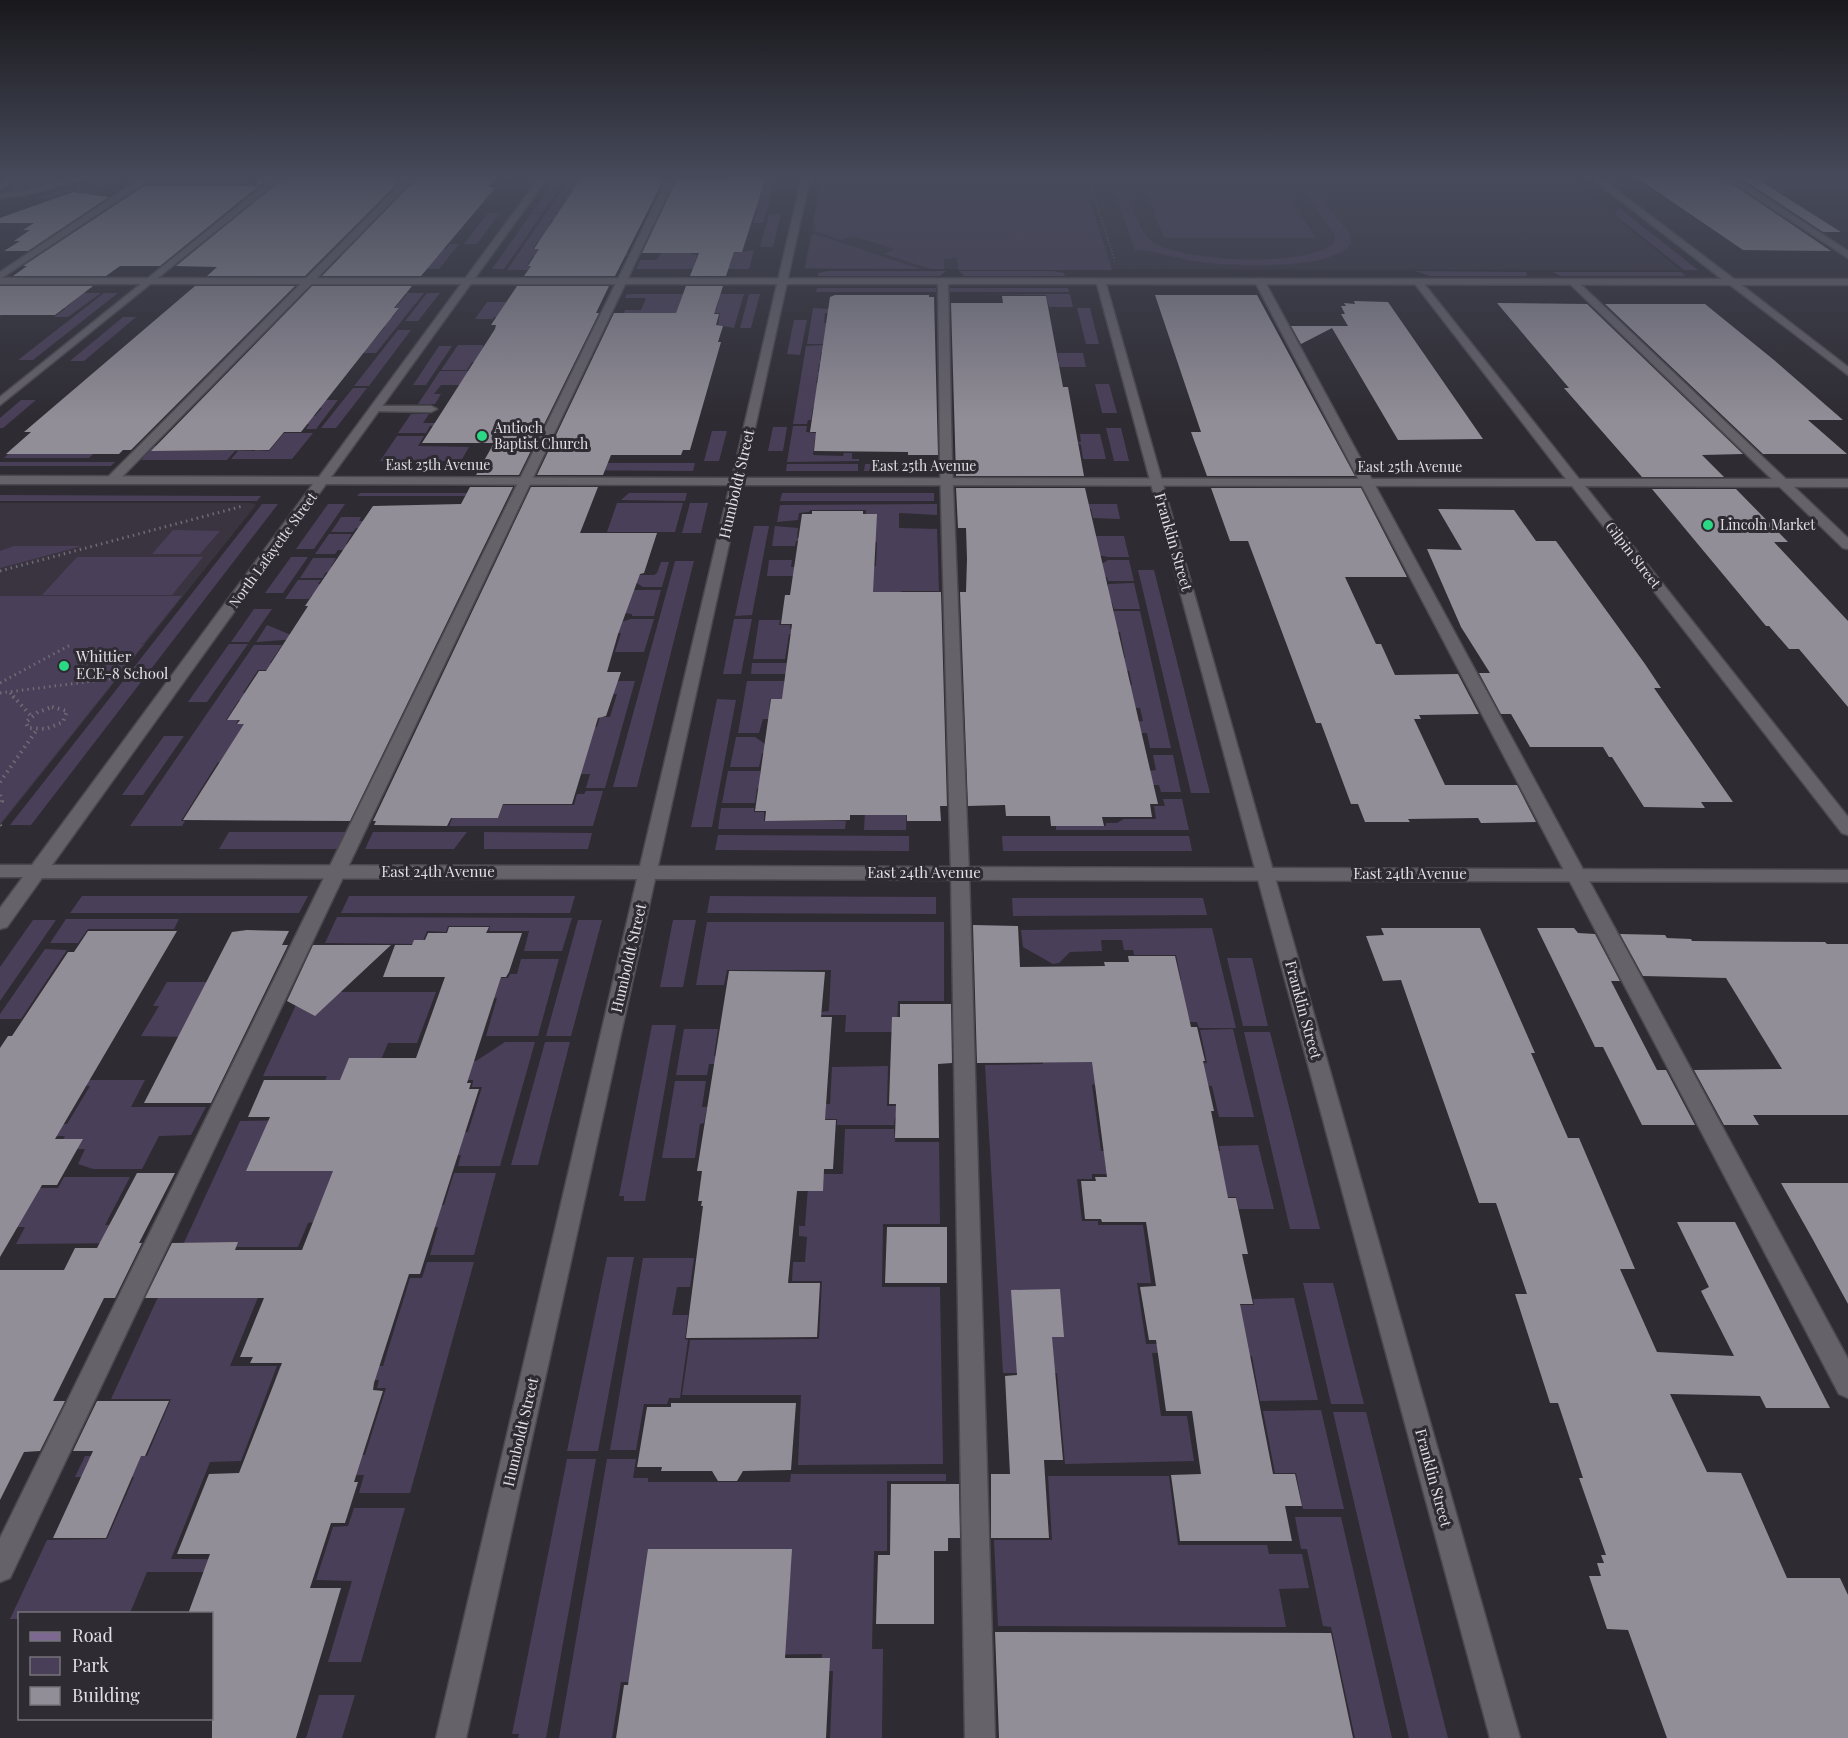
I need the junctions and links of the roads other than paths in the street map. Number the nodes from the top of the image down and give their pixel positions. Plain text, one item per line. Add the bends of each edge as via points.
1 (27, 258) edge
2 (178, 258) edge
3 (332, 258) edge
4 (485, 258) edge
5 (633, 258) edge
6 (787, 258) edge
7 (1701, 258) edge
8 (0, 276) edge
9 (0, 281) edge
10 (150, 281) junction
11 (308, 282) junction
12 (468, 282) junction
13 (622, 282) junction
14 (782, 282) junction
15 (944, 282) junction
16 (1101, 282) junction
17 (1260, 282) junction
18 (1418, 282) junction
19 (1573, 282) junction
20 (1732, 282) junction
21 (1848, 282) edge
22 (1848, 372) edge
23 (0, 402) edge
24 (375, 409) junction
25 (431, 409) dead end
26 (0, 480) edge
27 (111, 480) junction
28 (324, 480) junction
29 (526, 481) junction
30 (737, 481) junction
31 (946, 481) junction
32 (1156, 481) junction
33 (1366, 482) junction
34 (1576, 482) junction
35 (1782, 482) junction
36 (1848, 483) edge
37 (1848, 545) edge
38 (1848, 829) edge
39 (0, 871) edge
40 (38, 871) junction
41 (336, 872) junction
42 (649, 872) junction
43 (960, 873) junction
44 (1266, 874) junction
45 (1575, 875) junction
46 (1848, 876) edge
47 (0, 922) edge
48 (1848, 1385) edge
49 (0, 1568) edge
50 (451, 1738) edge
51 (980, 1738) edge
52 (1504, 1738) edge

1 - 8 street
2 - 10 street
3 - 11 street
4 - 12 street, North Lafayette Street
5 - 13 street
6 - 14 street, Humboldt Street
7 - 20 street
9 - 10 street
10 - 11 street
10 - 23 street
11 - 12 street
11 - 27 street
12 - 13 street
12 - 24 street, North Lafayette Street
13 - 14 street
13 - 29 street
14 - 15 street
14 - 30 street, Humboldt Street
15 - 16 street
15 - 31 street
16 - 17 street
16 - 32 street, Franklin Street
17 - 18 street
17 - 33 street
18 - 19 street
18 - 34 street, Gilpin Street
19 - 20 street
19 - 35 street
20 - 21 street
20 - 22 street
24 - 25 street
24 - 28 street, North Lafayette Street
26 - 27 street, East 25th Avenue
27 - 28 street, East 25th Avenue
28 - 29 street, East 25th Avenue
28 - 40 street, North Lafayette Street
29 - 30 street, East 25th Avenue
29 - 41 street
30 - 31 street, East 25th Avenue
30 - 42 street, Humboldt Street
31 - 32 street, East 25th Avenue
31 - 43 street
32 - 33 street, East 25th Avenue
32 - 44 street, Franklin Street
33 - 34 street, East 25th Avenue
33 - 45 street
34 - 35 street, East 25th Avenue
34 - 38 street, Gilpin Street
35 - 36 street, East 25th Avenue
35 - 37 street
39 - 40 street, East 24th Avenue
40 - 41 street, East 24th Avenue
40 - 47 street, North Lafayette Street
41 - 42 street, East 24th Avenue
41 - 49 street
42 - 43 street, East 24th Avenue
42 - 50 street, Humboldt Street
43 - 44 street, East 24th Avenue
43 - 51 street
44 - 45 street, East 24th Avenue
44 - 52 street, Franklin Street
45 - 46 street, East 24th Avenue
45 - 48 street

